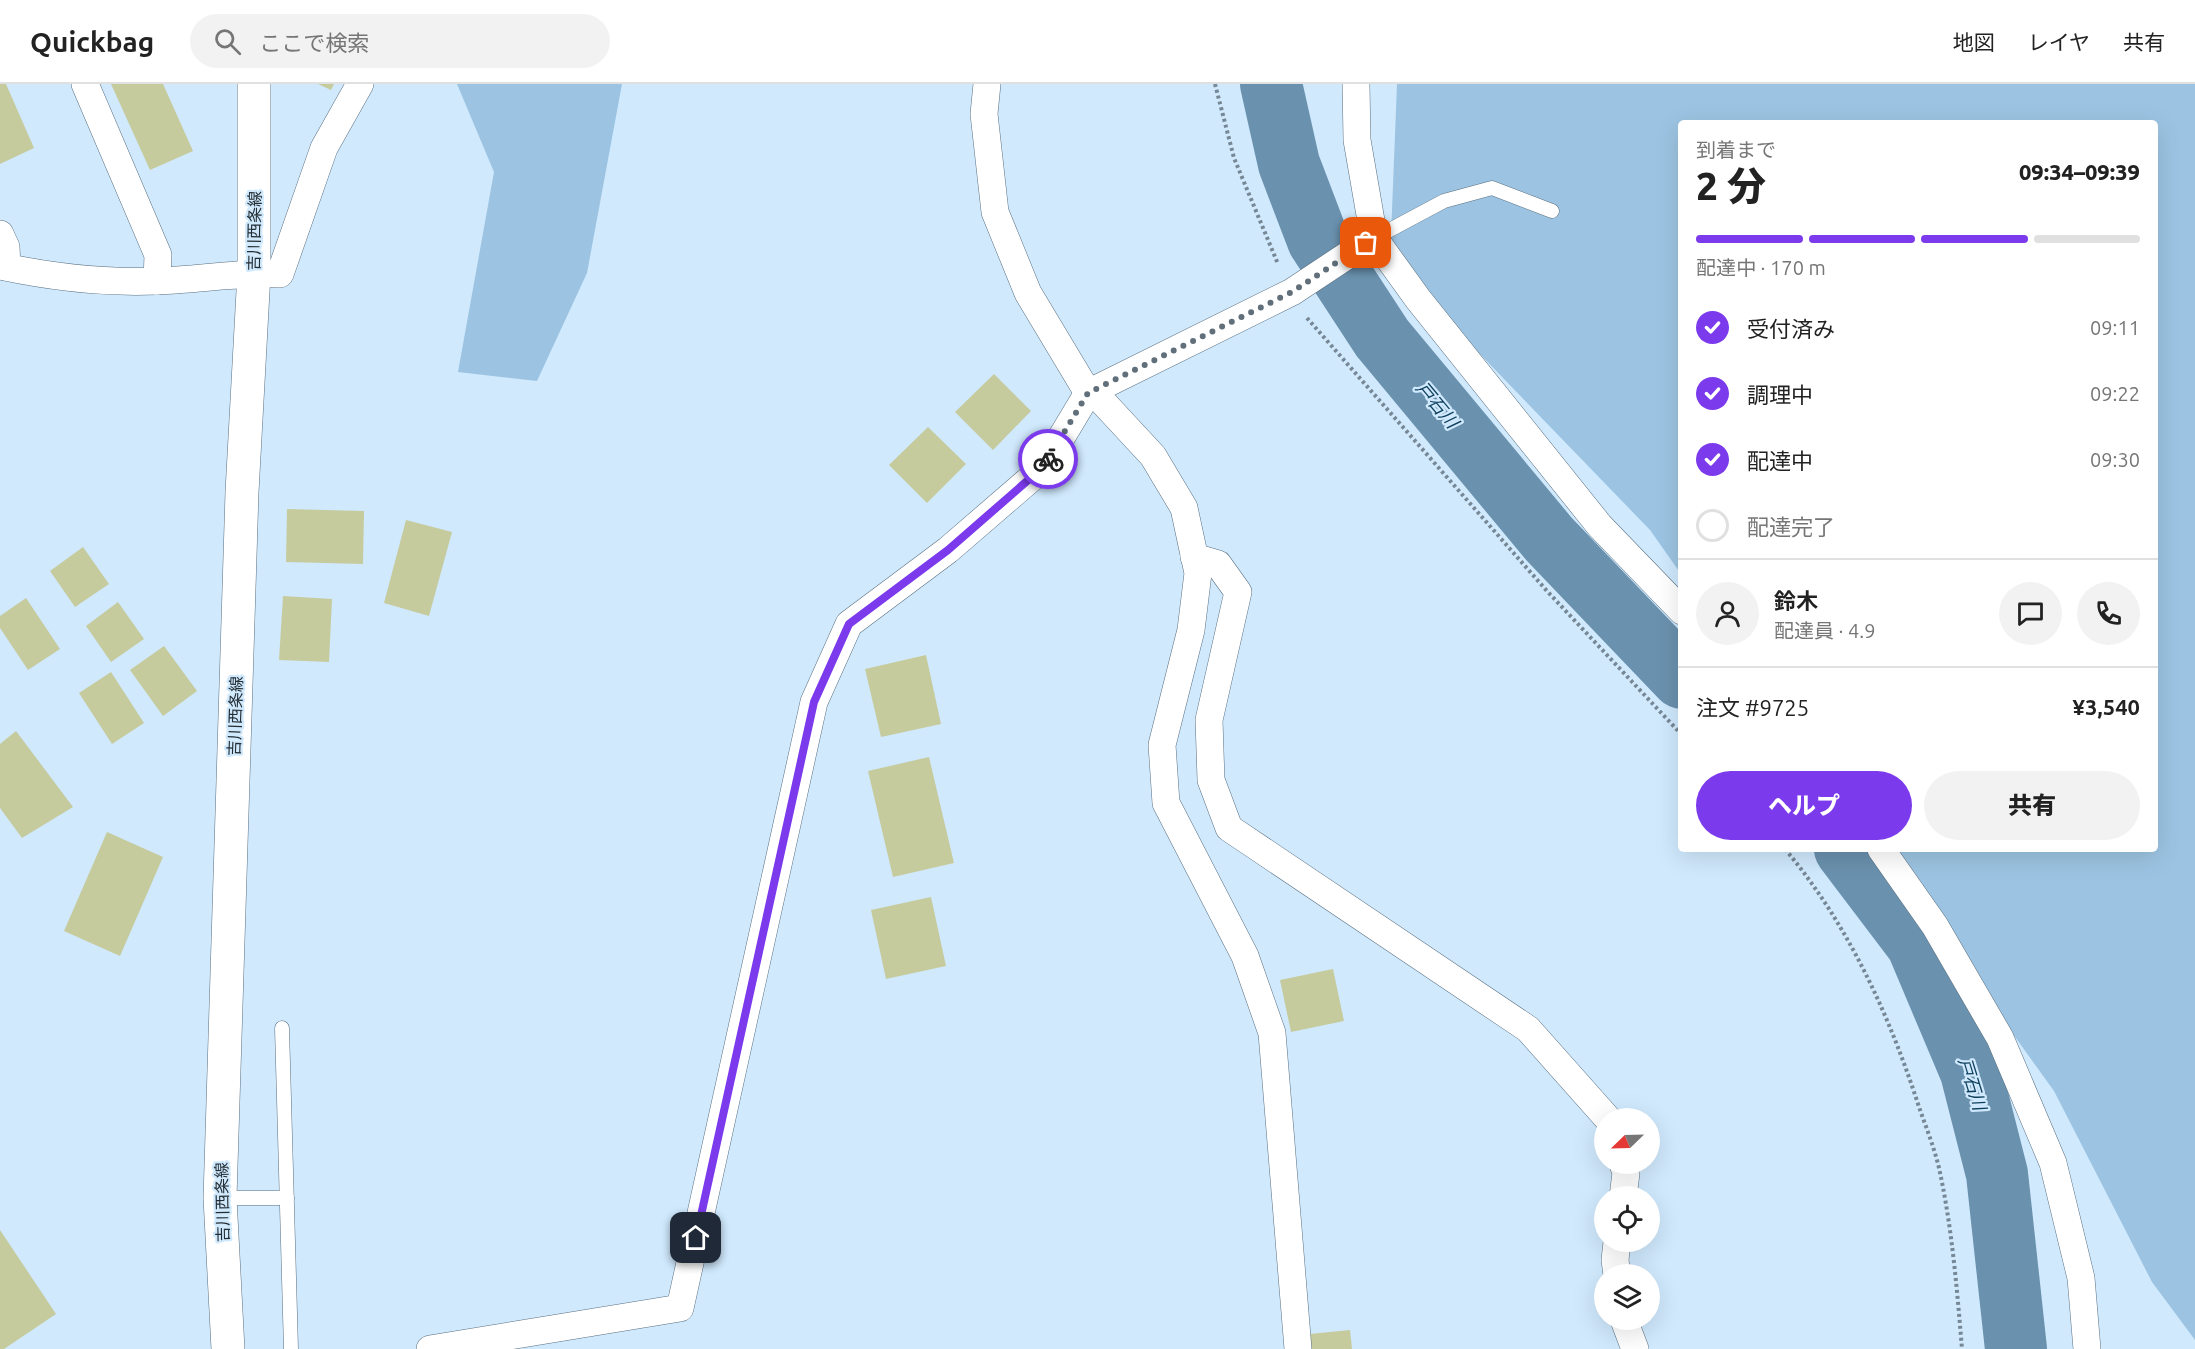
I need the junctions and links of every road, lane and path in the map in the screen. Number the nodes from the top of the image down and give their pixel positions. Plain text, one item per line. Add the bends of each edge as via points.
1 (85, 84) edge
2 (254, 84) edge
3 (360, 84) edge
4 (987, 84) edge
5 (1215, 84) edge
6 (1356, 84) edge
7 (1552, 211) dead end
8 (0, 234) edge
9 (1370, 240) junction
10 (4, 267) edge
11 (254, 273) junction
12 (157, 282) junction
13 (1295, 290) junction
14 (1088, 393) junction
15 (1194, 557) junction
16 (1678, 607) edge
17 (1678, 731) edge
18 (1787, 852) edge
19 (1883, 852) edge
20 (282, 1028) dead end
21 (1598, 1108) edge
22 (220, 1198) junction
23 (287, 1198) junction
24 (1628, 1330) edge
25 (228, 1349) edge
26 (291, 1349) edge
27 (430, 1349) edge
28 (1298, 1349) edge
29 (1635, 1349) edge
30 (1962, 1349) edge
31 (2087, 1349) edge

1 - 12 street via 158,255
2 - 11 main road, 吉川西条線
3 - 11 street via 324,148 280,274
4 - 14 street via 984,114 995,212 1028,293
5 - 13 path via 1234,158
6 - 9 street via 1357,140
7 - 9 lane via 1492,188 1444,201
8 - 10 street via 6,248
9 - 13 street
9 - 16 street via 1599,525
10 - 12 street via 84,280
11 - 12 street
11 - 22 main road, 吉川西条線 via 242,504
13 - 14 street
13 - 17 path via 1310,323 1547,591
14 - 15 street via 1101,400 1153,456 1184,508
14 - 27 street via 1042,468 948,550 849,624 814,702 680,1308
15 - 21 street via 1218,564 1238,592 1209,720 1211,780 1229,828 1528,1029
15 - 28 street via 1198,573 1191,630 1162,745 1166,803 1245,956 1272,1033
18 - 30 path via 1847,937 1899,1046 1939,1167 1955,1267
19 - 31 street via 1935,926 2000,1038 2053,1163 2081,1278
20 - 23 lane
22 - 23 lane
22 - 25 main road, 吉川西条線
23 - 26 lane
24 - 29 street

